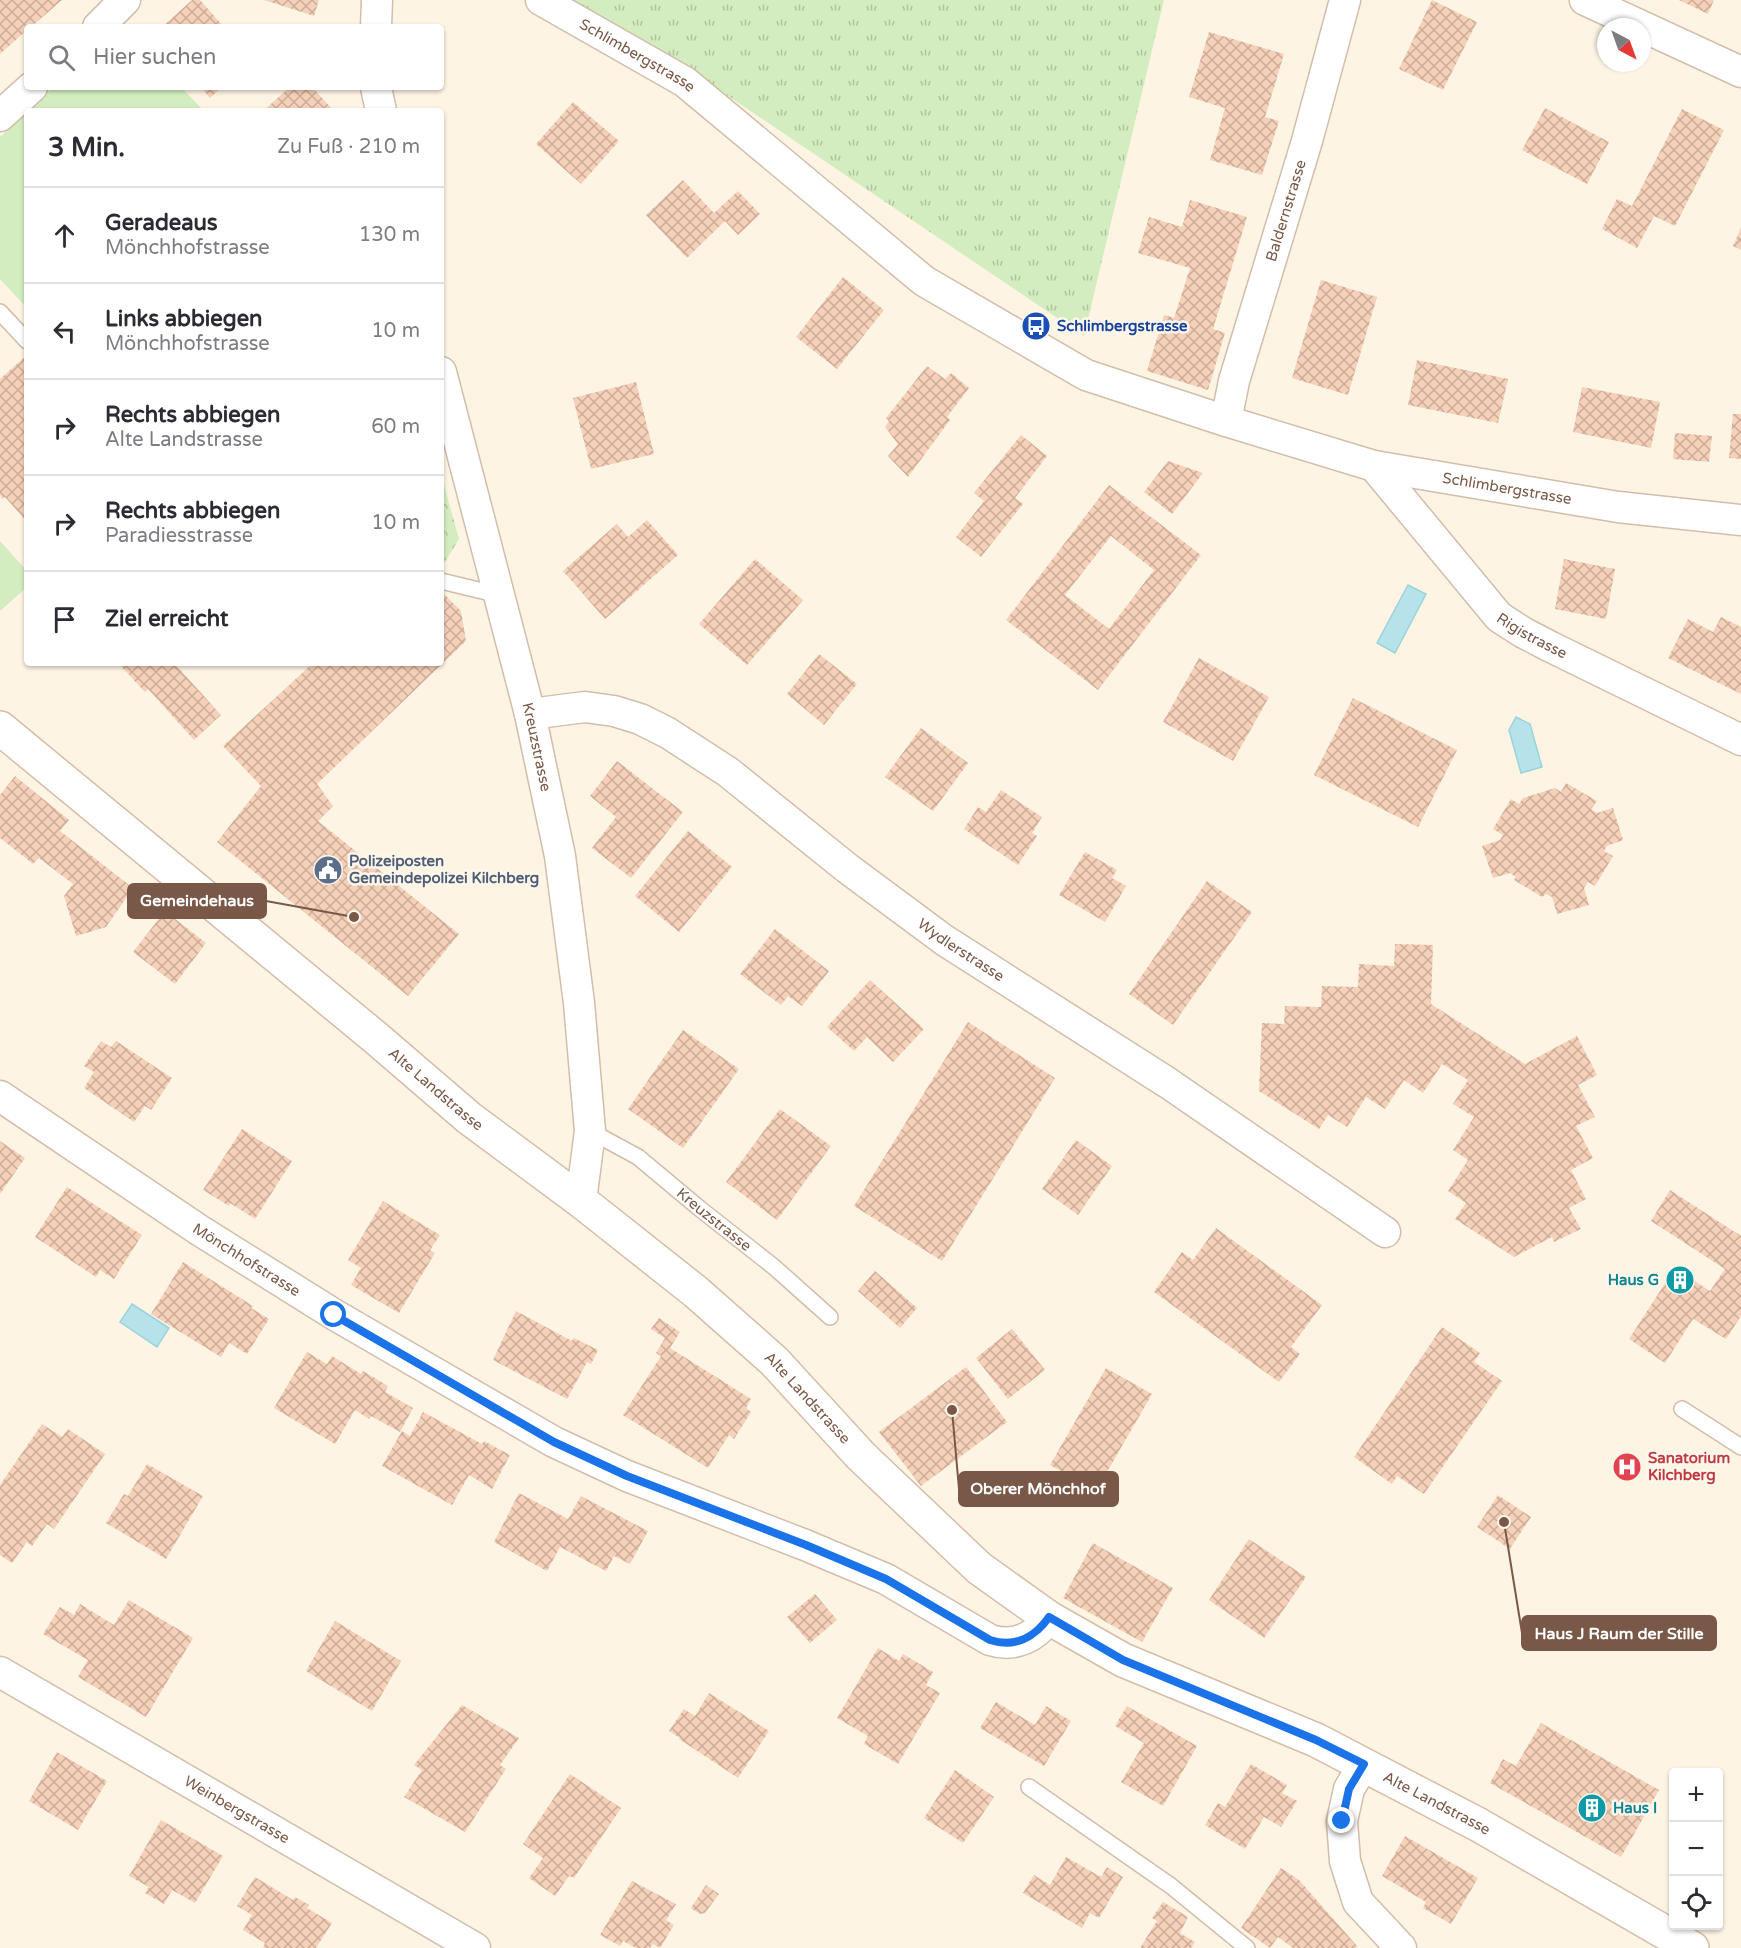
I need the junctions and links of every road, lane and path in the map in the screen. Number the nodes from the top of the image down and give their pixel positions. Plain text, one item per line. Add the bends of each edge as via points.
1 (125, 0) edge
2 (377, 0) edge
3 (541, 0) edge
4 (1345, 0) edge
5 (1589, 1) edge
6 (101, 24) edge
7 (376, 24) edge
8 (1741, 72) edge
9 (29, 90) edge
10 (377, 90) edge
11 (380, 108) edge
12 (0, 116) edge
13 (0, 312) edge
14 (24, 338) edge
15 (444, 384) edge
16 (1226, 421) junction
17 (1374, 466) junction
18 (1741, 520) edge
19 (444, 582) edge
20 (499, 595) junction
21 (530, 714) junction
22 (0, 728) edge
23 (1741, 740) edge
24 (0, 1096) edge
25 (590, 1131) junction
26 (581, 1201) junction
27 (1385, 1232) dead end
28 (830, 1317) dead end
29 (1682, 1409) dead end
30 (1741, 1447) edge
31 (1049, 1617) junction
32 (0, 1672) edge
33 (1364, 1764) junction
34 (1029, 1787) dead end
35 (475, 1948) edge
36 (1247, 1948) edge
37 (1401, 1948) edge
38 (1692, 1948) edge

1 - 6 street
2 - 7 street
3 - 16 street, Schlimbergstrasse via 685,82 924,281 1086,375
4 - 16 street, Baldernstrasse via 1234,381
5 - 8 street
9 - 12 street
10 - 11 street
13 - 14 lane
15 - 20 street, Kreuzstrasse
16 - 17 street, Schlimbergstrasse
17 - 18 street, Schlimbergstrasse via 1618,507
17 - 23 street, Rigistrasse via 1499,616 1551,647
19 - 20 lane
20 - 21 street, Kreuzstrasse
21 - 25 street, Kreuzstrasse via 560,856
21 - 27 street, Wydlerstrasse via 585,707 640,719 668,733 728,772 944,940 1168,1083
22 - 26 street, Alte Landstrasse via 469,1118
24 - 31 street, Mönchhofstrasse via 218,1243 554,1442 627,1476 886,1579 990,1640 1001,1643 1030,1638
25 - 26 street, Kreuzstrasse
25 - 28 lane, Kreuzstrasse via 638,1157
26 - 31 street, Alte Landstrasse via 696,1292 774,1361 861,1456 979,1568
29 - 30 lane
31 - 33 street, Alte Landstrasse via 1123,1660 1316,1740
32 - 35 street, Weinbergstrasse
33 - 37 street via 1349,1789 1342,1821 1345,1861 1358,1902
33 - 38 street, Alte Landstrasse via 1479,1825
34 - 36 lane via 1171,1886

